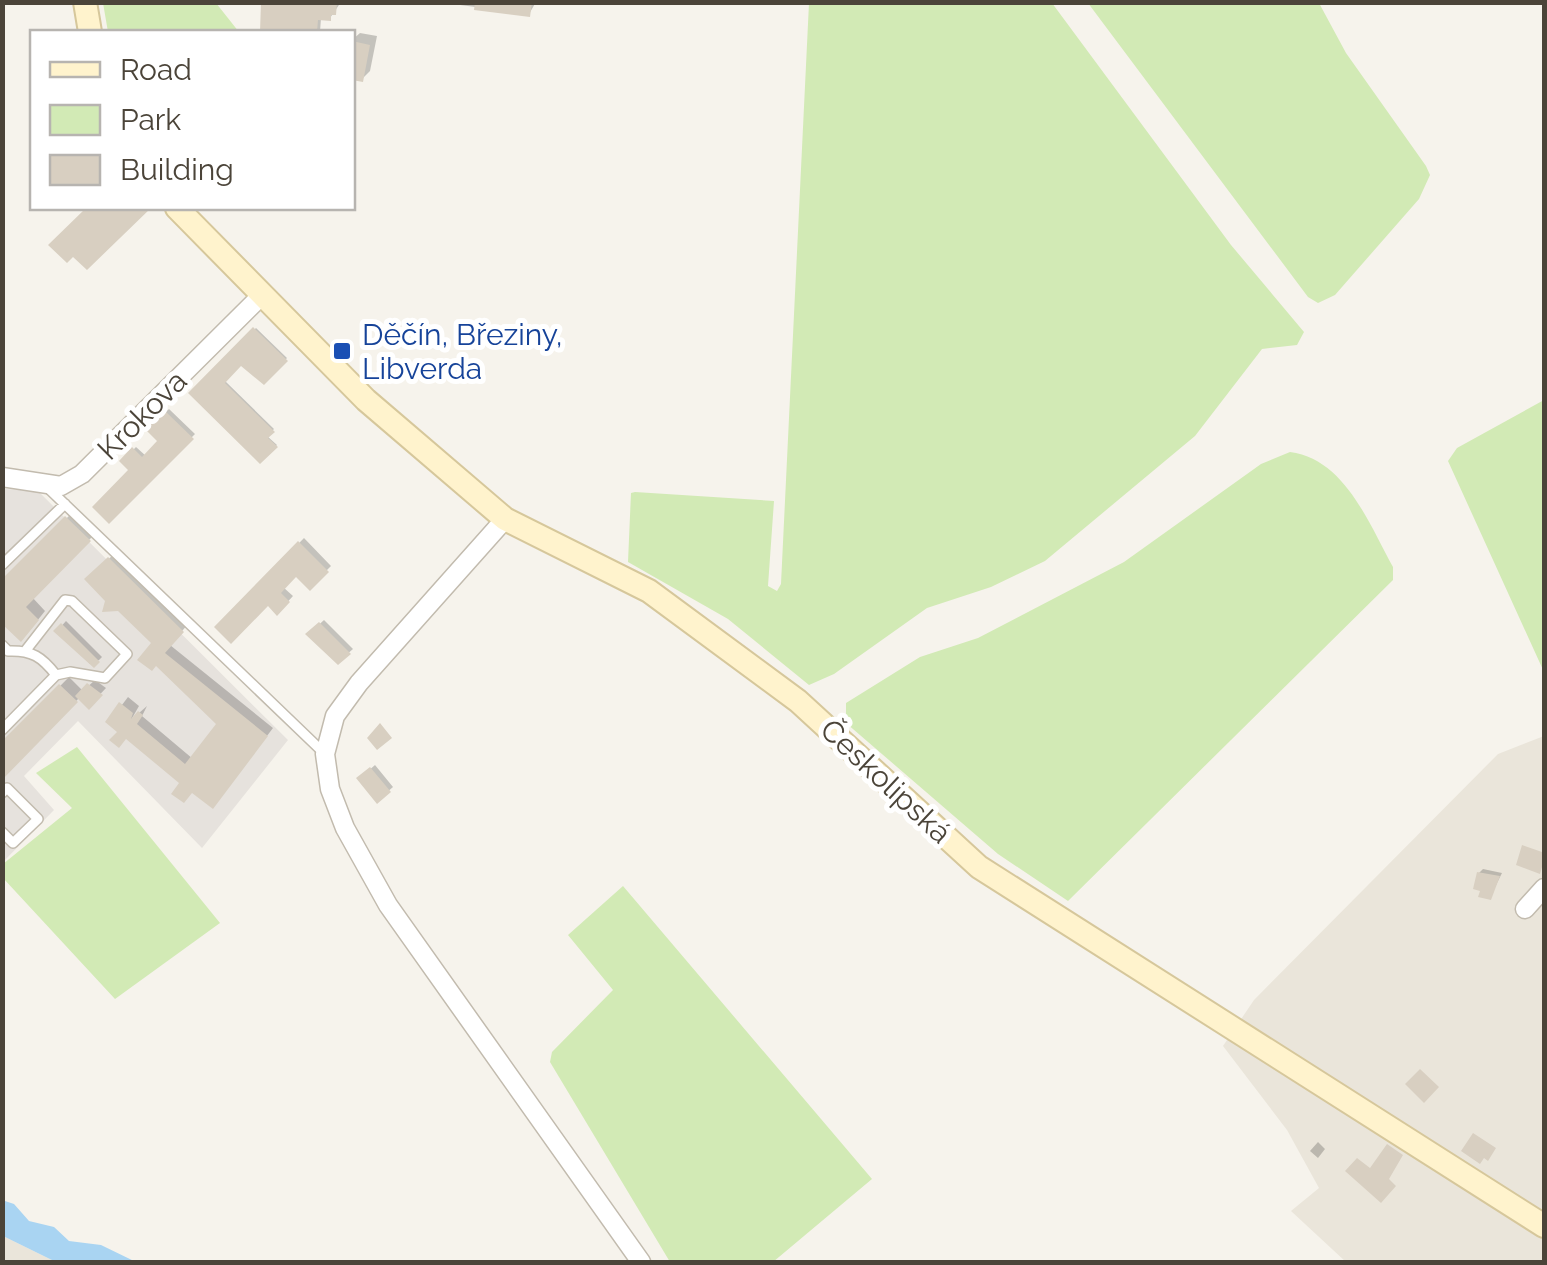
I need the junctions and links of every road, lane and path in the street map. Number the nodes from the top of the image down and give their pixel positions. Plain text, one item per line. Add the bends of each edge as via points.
1 (85, 2) edge
2 (90, 30) edge
3 (179, 210) edge
4 (261, 296) junction
5 (2, 477) edge
6 (46, 486) junction
7 (66, 504) junction
8 (505, 519) junction
9 (2, 565) edge
10 (26, 650) junction
11 (4, 651) edge
12 (56, 674) junction
13 (2, 730) edge
14 (325, 754) junction
15 (2, 793) edge
16 (2, 832) edge
17 (1544, 888) edge
18 (1525, 909) dead end
19 (1544, 1226) edge
20 (641, 1262) edge

1 - 2 main road
3 - 4 main road, Českolipská
4 - 6 street, Krokova via 82,474 62,486
4 - 8 main road, Českolipská via 366,400
5 - 6 street
6 - 7 lane
7 - 9 lane
7 - 14 lane
8 - 14 street via 359,683 335,716
8 - 19 main road, Českolipská via 649,591 798,701 978,866
10 - 11 lane
10 - 12 lane
10 - 12 lane via 64,600 126,654 105,678
12 - 13 lane
14 - 20 street via 345,828 388,904
15 - 16 lane via 8,788 38,820 13,843
17 - 18 street

